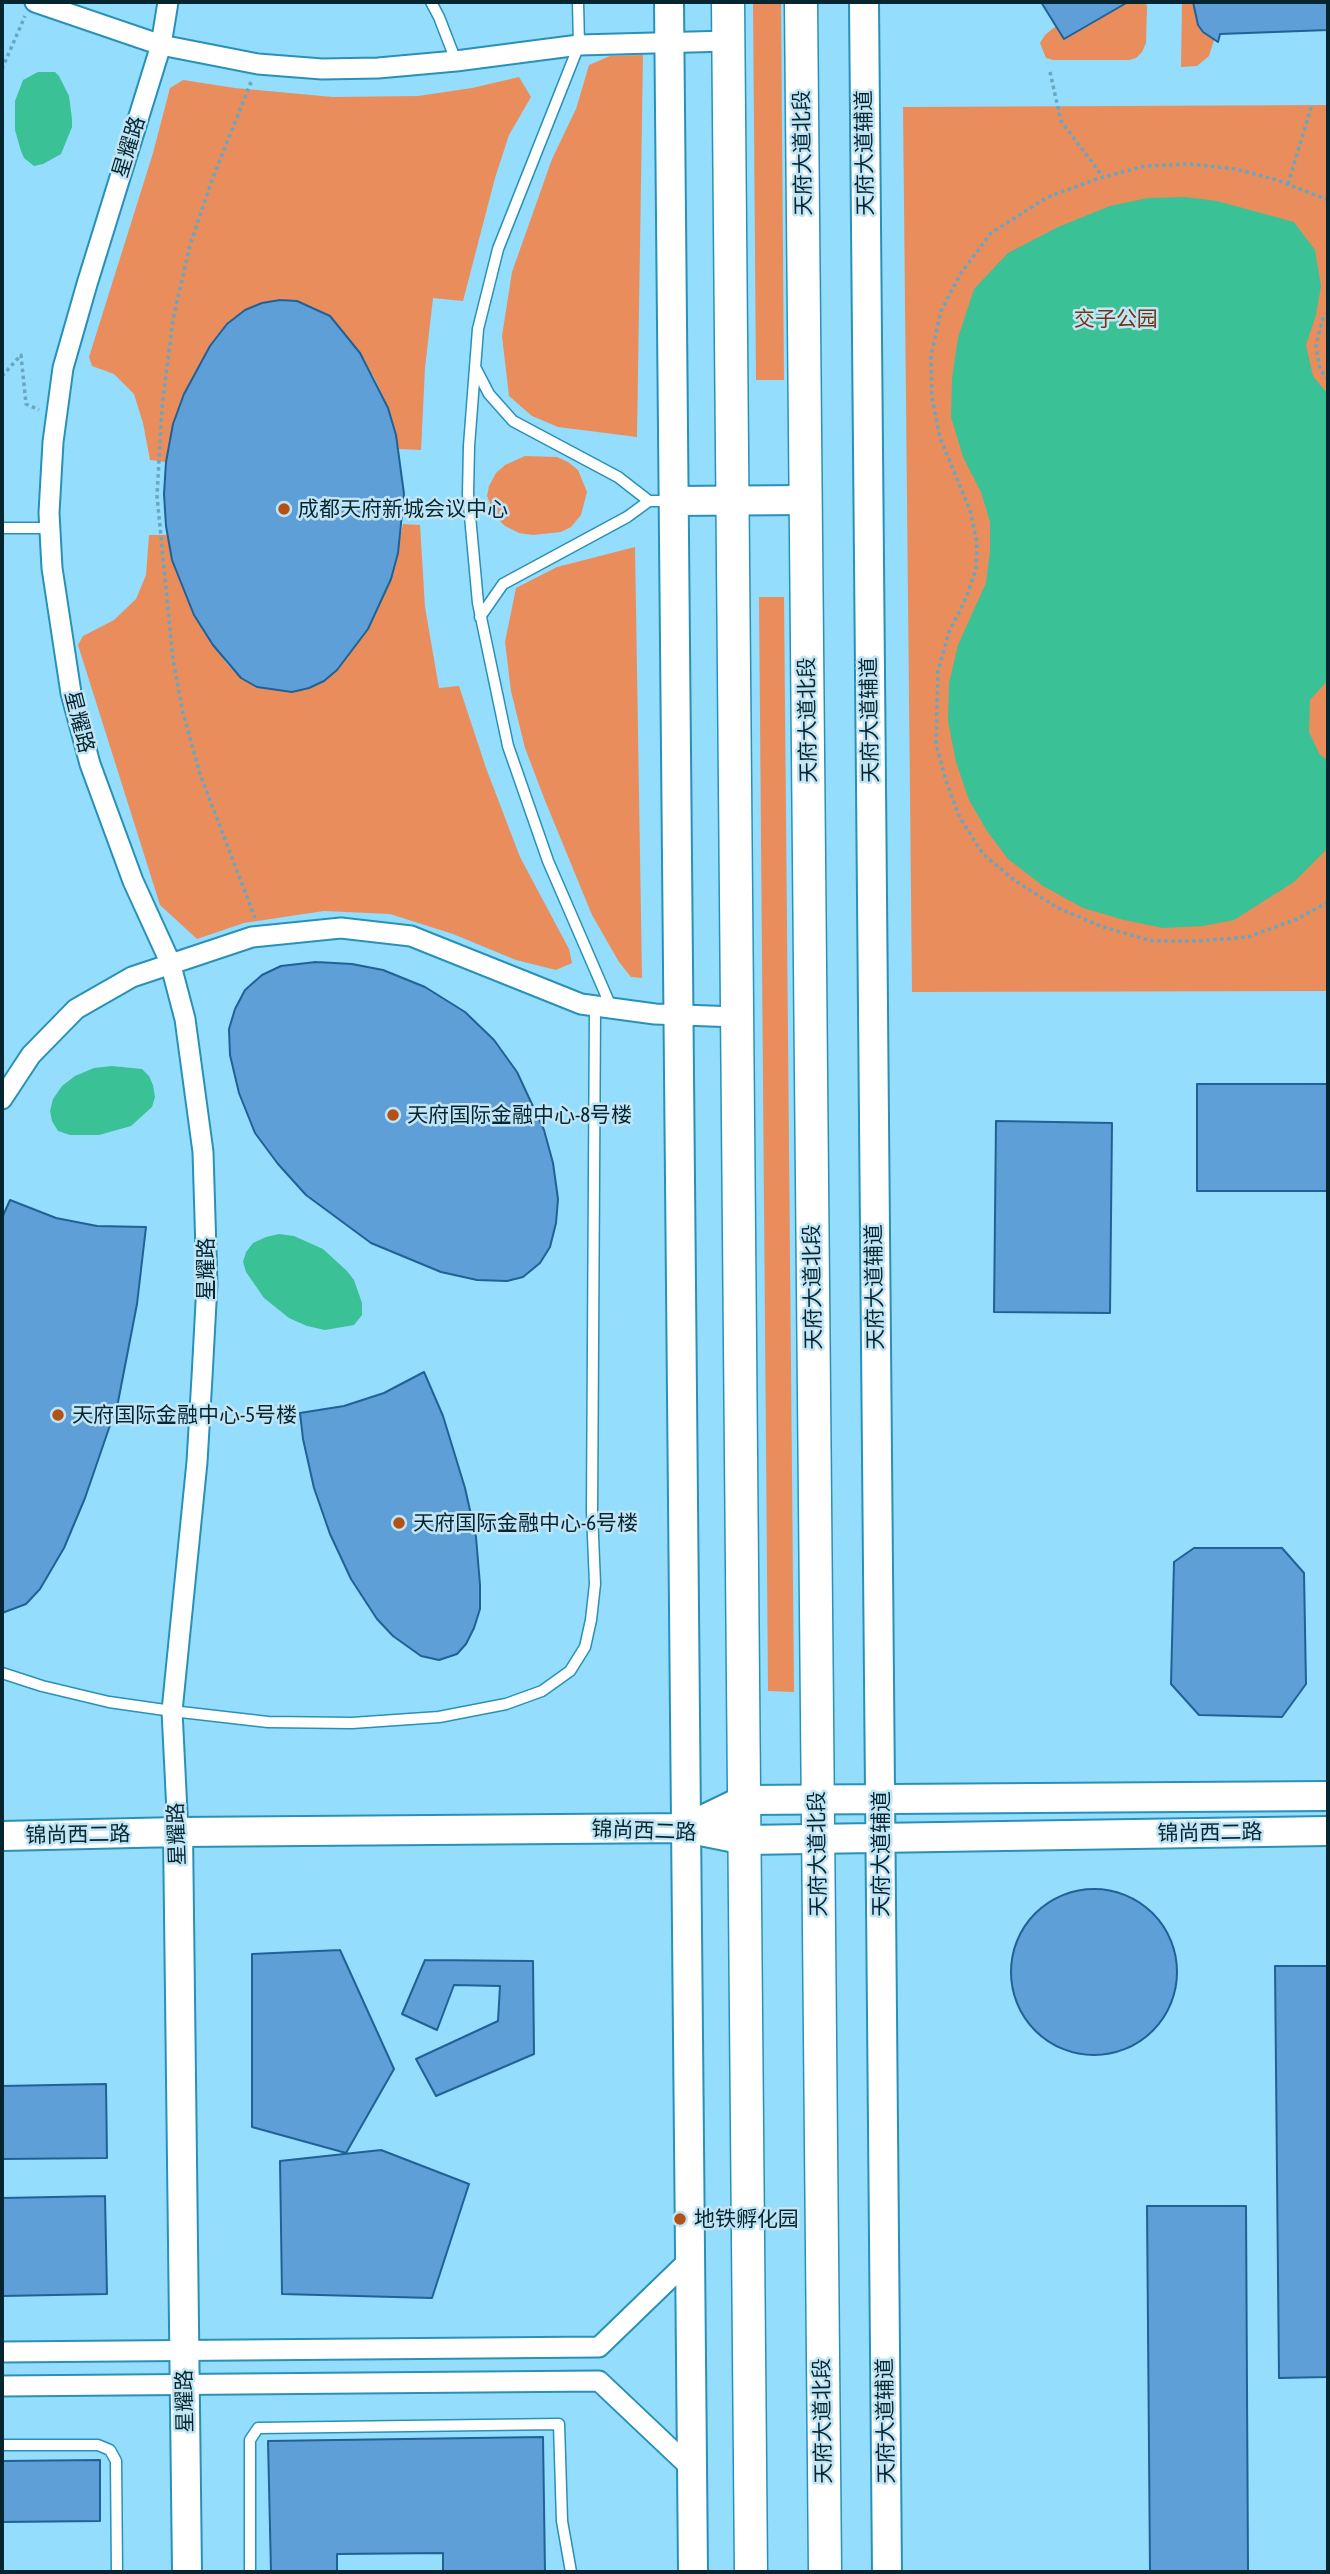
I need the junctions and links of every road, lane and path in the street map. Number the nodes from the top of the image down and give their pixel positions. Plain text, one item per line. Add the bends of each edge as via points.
1 (168, 2) edge
2 (431, 2) edge
3 (578, 2) edge
4 (669, 2) edge
5 (728, 2) edge
6 (801, 2) edge
7 (864, 2) edge
8 (31, 7) edge
9 (729, 41) junction
10 (670, 42) junction
11 (161, 45) junction
12 (579, 45) junction
13 (456, 61) junction
14 (258, 64) junction
15 (2, 69) edge
16 (1050, 72) dead end
17 (1312, 104) dead end
18 (1102, 177) junction
19 (1288, 184) junction
20 (1327, 202) edge
21 (1328, 312) edge
22 (475, 367) junction
23 (2, 376) edge
24 (1328, 380) edge
25 (57, 419) junction
26 (806, 500) junction
27 (662, 501) junction
28 (733, 501) junction
29 (2, 528) edge
30 (50, 528) junction
31 (480, 617) junction
32 (1328, 902) edge
33 (262, 936) junction
34 (170, 962) junction
35 (603, 1008) junction
36 (679, 1015) junction
37 (737, 1017) junction
38 (2, 1098) edge
39 (2, 1673) edge
40 (172, 1712) junction
41 (1328, 1796) edge
42 (818, 1799) junction
43 (880, 1799) junction
44 (744, 1800) junction
45 (686, 1828) junction
46 (1328, 1831) edge
47 (178, 1832) junction
48 (2, 1836) edge
49 (880, 1839) junction
50 (745, 1840) junction
51 (818, 1840) junction
52 (690, 2259) junction
53 (184, 2351) junction
54 (2, 2353) edge
55 (185, 2383) junction
56 (2, 2386) edge
57 (2, 2445) edge
58 (692, 2469) junction
59 (117, 2572) edge
60 (187, 2572) edge
61 (250, 2572) edge
62 (571, 2572) edge
63 (693, 2572) edge
64 (751, 2572) edge
65 (825, 2572) edge
66 (887, 2572) edge

1 - 11 street, 星耀路
2 - 13 lane
3 - 12 lane
4 - 10 street
5 - 9 main road
6 - 26 main road, 天府大道北段
7 - 43 street, 天府大道辅道
8 - 11 street
8 - 15 path
9 - 10 street
9 - 28 main road
10 - 12 street
10 - 27 street
11 - 14 street
11 - 25 street, 星耀路 via 73,332
12 - 13 street
12 - 22 lane via 498,249 478,329
13 - 14 street via 322,69
14 - 33 path via 187,257 163,394 157,496 173,660 183,713 200,775
16 - 18 path via 1061,121
17 - 19 path
18 - 19 path via 1145,166 1189,164 1236,169
18 - 32 path via 1046,198 991,233 961,273 941,311 932,356 932,398 940,438 970,510 976,543 976,569 937,671 936,744 947,784 960,818 983,854 1056,907 1103,927 1152,940 1248,937
19 - 20 path
21 - 24 path via 1316,346 1320,369
22 - 27 lane via 489,394 513,421
22 - 31 lane via 468,494
23 - 25 path via 22,355 26,404
25 - 30 street, 星耀路
26 - 28 street
26 - 42 main road, 天府大道北段
27 - 28 street
27 - 31 lane via 503,583
27 - 36 street
28 - 37 main road
29 - 30 lane
30 - 34 street, 星耀路 via 59,628 90,764 133,881
31 - 35 lane via 508,746
33 - 34 street
33 - 35 street via 341,928 411,936 581,1004
34 - 38 street via 132,976 76,1009 32,1055
34 - 40 street, 星耀路 via 185,1019 203,1152 207,1284 197,1462
35 - 36 street
35 - 40 lane via 594,1584 592,1620 570,1671 542,1691 506,1704 439,1717 268,1722
36 - 37 street
36 - 45 street
37 - 44 main road
39 - 40 lane via 109,1702
40 - 47 street, 星耀路
41 - 43 street
42 - 43 street
42 - 44 street
42 - 51 main road, 天府大道北段
43 - 49 street, 天府大道辅道
44 - 45 street
44 - 50 main road
45 - 47 street, 锦尚西二路
45 - 50 street, 锦尚西二路
45 - 52 street
46 - 49 street, 锦尚西二路
47 - 48 street, 锦尚西二路
47 - 53 street, 星耀路
49 - 51 street, 锦尚西二路
49 - 66 street, 天府大道辅道
50 - 51 street, 锦尚西二路
50 - 64 main road
51 - 65 main road, 天府大道北段
52 - 53 street via 598,2347
52 - 58 street
53 - 54 street
53 - 55 street, 星耀路
55 - 56 street
55 - 58 street via 599,2381
55 - 60 street, 星耀路
57 - 59 lane via 98,2445 110,2450 116,2461
58 - 63 street
61 - 62 lane via 250,2440 258,2428 559,2424 562,2521

